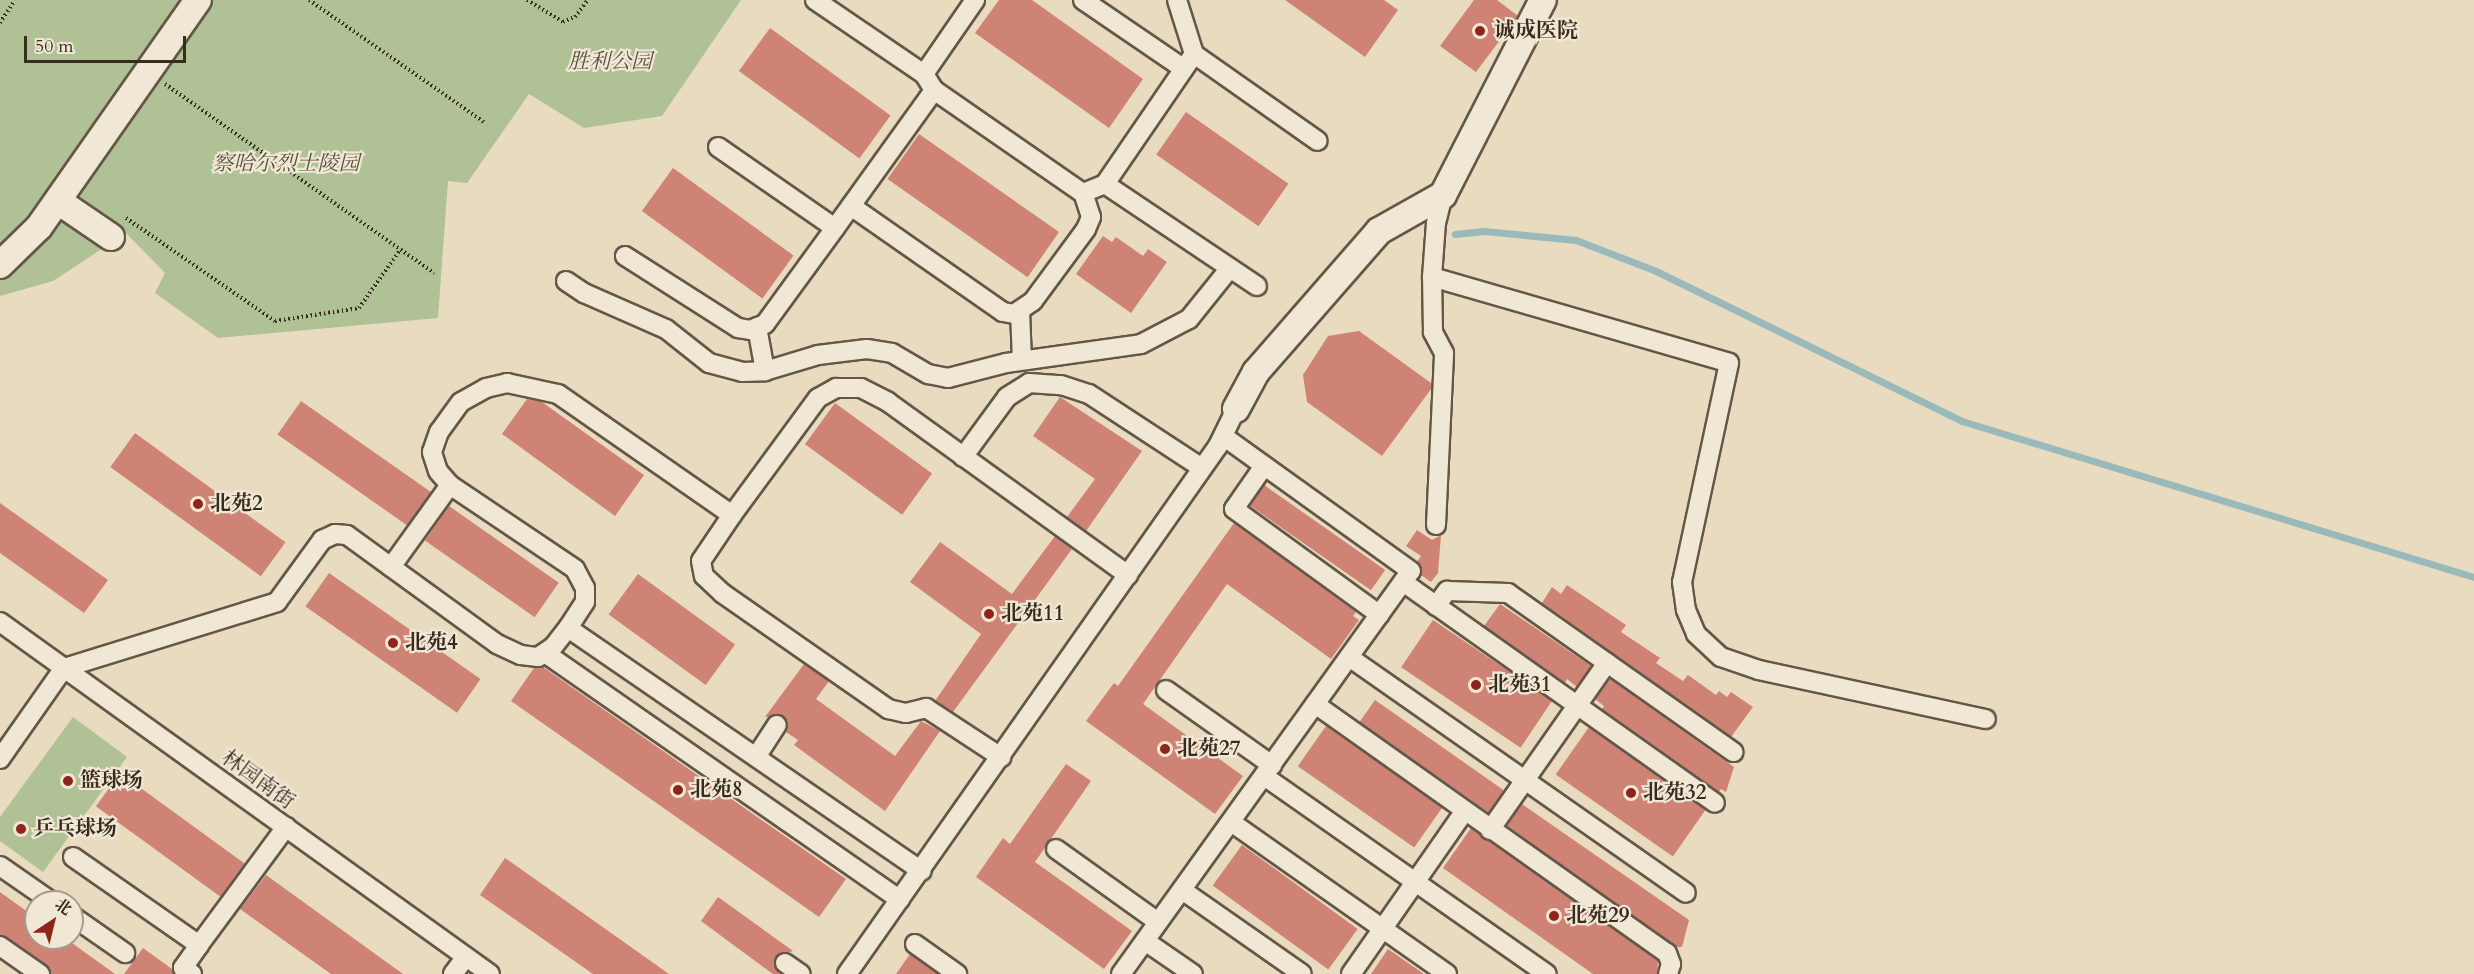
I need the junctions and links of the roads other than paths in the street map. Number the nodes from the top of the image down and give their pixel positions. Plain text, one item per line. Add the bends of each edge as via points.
1 (198, 0) edge
2 (815, 0) edge
3 (975, 0) edge
4 (1083, 0) edge
5 (1177, 0) edge
6 (1543, 0) edge
7 (1189, 62) junction
8 (924, 74) junction
9 (934, 90) junction
10 (1318, 141) dead end
11 (717, 147) dead end
12 (1105, 184) junction
13 (1083, 193) junction
14 (1443, 195) junction
15 (58, 201) junction
16 (851, 206) junction
17 (835, 228) junction
18 (111, 237) road end
19 (625, 256) dead end
20 (0, 265) edge
21 (1230, 268) junction
22 (1432, 277) junction
23 (566, 281) dead end
24 (1257, 286) dead end
25 (1020, 311) junction
26 (757, 327) junction
27 (1022, 360) junction
28 (765, 371) junction
29 (1236, 409) joint
30 (1223, 436) junction
31 (963, 457) junction
32 (1264, 466) junction
33 (1202, 468) junction
34 (450, 485) junction
35 (732, 514) junction
36 (1436, 525) dead end
37 (392, 567) junction
38 (1128, 575) junction
39 (1403, 582) junction
40 (1436, 606) junction
41 (1380, 615) junction
42 (0, 622) edge
43 (568, 628) junction
44 (545, 652) junction
45 (1349, 657) junction
46 (1606, 663) junction
47 (64, 668) junction
48 (1166, 690) dead end
49 (1315, 704) junction
50 (1576, 705) junction
51 (1986, 719) dead end
52 (777, 725) dead end
53 (1733, 752) dead end
54 (756, 757) junction
55 (1001, 757) junction
56 (0, 759) edge
57 (1268, 770) junction
58 (1524, 780) junction
59 (1715, 804) dead end
60 (1464, 812) junction
61 (1231, 822) junction
62 (286, 827) junction
63 (1490, 830) junction
64 (1056, 849) dead end
65 (73, 857) dead end
66 (0, 866) edge
67 (921, 871) junction
68 (1416, 882) junction
69 (35, 890) edge
70 (1182, 890) junction
71 (1686, 893) dead end
72 (900, 900) junction
73 (1158, 922) junction
74 (84, 924) edge
75 (1383, 929) junction
76 (1145, 941) junction
77 (915, 944) dead end
78 (199, 945) junction
79 (0, 946) edge
80 (125, 953) dead end
81 (466, 957) junction
82 (785, 963) dead end
83 (40, 974) edge
84 (192, 974) edge
85 (453, 974) edge
86 (490, 974) edge
87 (801, 974) edge
88 (847, 974) edge
89 (957, 974) edge
90 (1121, 974) edge
91 (1192, 974) edge
92 (1302, 974) edge
93 (1351, 974) edge
94 (1447, 974) edge
95 (1547, 974) edge
96 (1668, 974) edge

1 - 15 street
2 - 8 street
3 - 8 street
4 - 7 street
5 - 7 street
6 - 14 street
7 - 10 street
7 - 12 street
8 - 9 street
9 - 13 street
9 - 16 street
11 - 17 street
12 - 13 street
12 - 21 street
13 - 25 street via 1091,217 1086,229 1033,302
14 - 22 street via 1436,223
14 - 29 street via 1379,231 1256,372
15 - 18 street
15 - 20 street via 39,227
16 - 17 street
16 - 25 street via 1004,312
17 - 26 street via 765,324
19 - 26 street via 738,328
21 - 24 street
21 - 27 street via 1189,319 1169,332 1141,344
22 - 36 street via 1433,332 1444,353
22 - 51 street via 1729,363 1682,582 1686,610 1696,634 1721,657 1760,670
23 - 28 street via 584,293 666,329 710,363 742,372
25 - 27 street
26 - 28 street
27 - 28 street via 948,378 928,374 892,354 867,350 818,354
29 - 30 street
30 - 32 street
30 - 33 street
31 - 33 street via 1007,397 1029,383 1061,385 1089,394
31 - 35 street via 888,402 861,388 836,388 818,398
31 - 38 street
32 - 39 street via 1411,571
32 - 41 street via 1234,509
33 - 38 street
34 - 35 street via 438,471 432,452 439,432 461,402 486,388 507,383 558,394
34 - 37 street
34 - 43 street via 574,569 585,588 585,602
35 - 55 street via 701,561 704,576 722,593 888,710 906,713 926,708
37 - 44 street via 496,644 521,655 538,657
37 - 47 street via 347,535 335,534 322,540 277,602
38 - 55 street
39 - 40 street
39 - 41 street
40 - 46 street via 1447,591 1508,593
40 - 50 street
41 - 45 street
42 - 47 street, 林园南街
43 - 44 street
43 - 54 street
44 - 72 street
45 - 49 street
45 - 58 street
46 - 50 street
46 - 53 street
47 - 56 street
47 - 62 street, 林园南街
48 - 57 street
49 - 57 street
49 - 60 street
50 - 58 street
50 - 59 street
52 - 54 street
54 - 67 street
55 - 67 street
57 - 61 street
57 - 68 street
58 - 63 street
58 - 71 street
60 - 63 street
60 - 68 street
61 - 70 street
61 - 75 street
62 - 78 street
62 - 81 street, 林园南街
63 - 96 street via 1667,953 1671,964
64 - 73 street
65 - 78 street
66 - 69 street
67 - 72 street
68 - 75 street
68 - 95 street
70 - 73 street
70 - 92 street
72 - 88 street
73 - 76 street
74 - 80 street
75 - 93 street
75 - 94 street
76 - 90 street
76 - 91 street
77 - 89 street
78 - 84 street via 183,968
79 - 83 street
81 - 85 street
81 - 86 street, 林园南街
82 - 87 street

